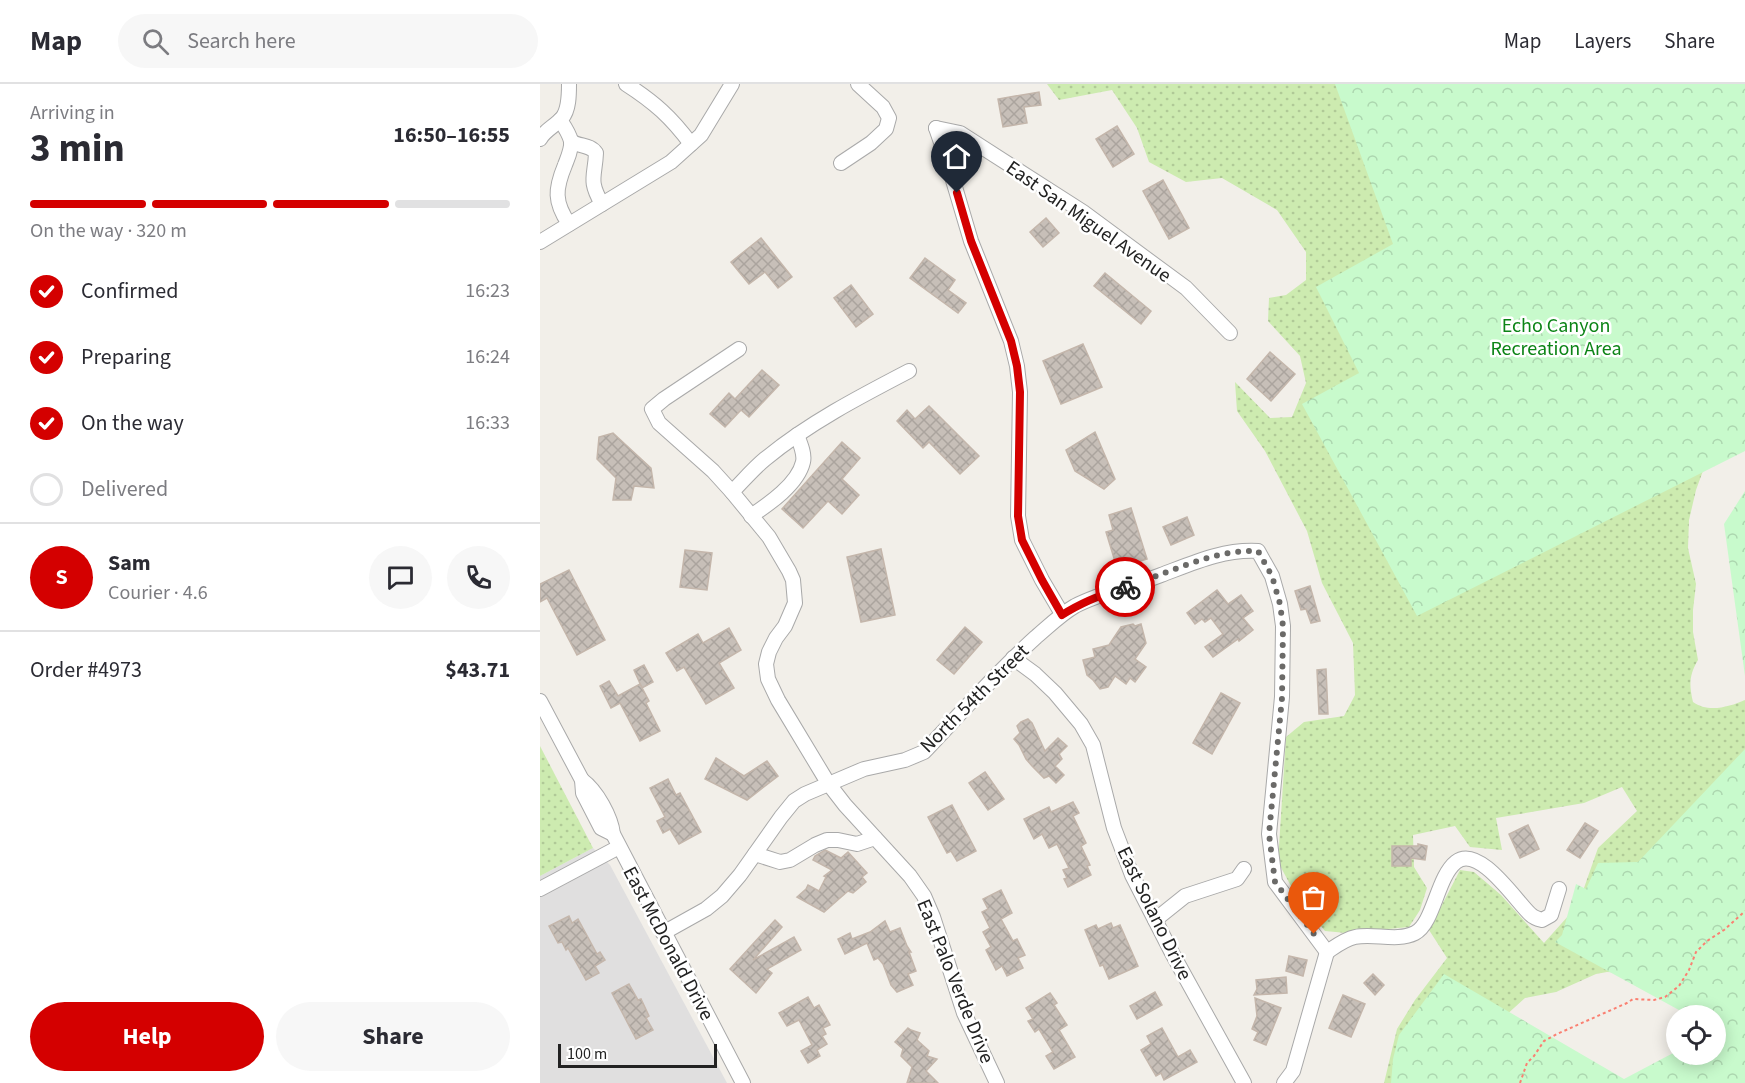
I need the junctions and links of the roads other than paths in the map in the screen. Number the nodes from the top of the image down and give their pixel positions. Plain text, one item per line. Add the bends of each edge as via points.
1 (570, 84) edge
2 (626, 84) edge
3 (732, 84) edge
4 (858, 84) edge
5 (560, 120) junction
6 (540, 139) edge
7 (571, 141) junction
8 (691, 144) junction
9 (841, 163) dead end
10 (602, 204) junction
11 (570, 224) junction
12 (540, 242) edge
13 (1230, 333) dead end
14 (739, 349) dead end
15 (909, 371) dead end
16 (797, 435) junction
17 (732, 492) junction
18 (752, 516) junction
19 (1062, 615) junction
20 (1013, 658) junction
21 (540, 701) edge
22 (828, 783) junction
23 (875, 838) junction
24 (616, 841) junction
25 (756, 854) junction
26 (1244, 869) dead end
27 (540, 889) edge
28 (1559, 889) dead end
29 (1155, 920) junction
30 (663, 933) junction
31 (1327, 952) junction
32 (743, 1083) edge
33 (997, 1083) edge
34 (1244, 1083) edge
35 (1284, 1083) edge

1 - 5 street
2 - 8 street via 658,106
3 - 8 street via 701,135
4 - 9 street via 889,118 886,129 872,143
5 - 6 street
5 - 7 street
7 - 10 street via 596,153 593,185
7 - 11 street via 558,192 560,210
8 - 10 street via 671,162
10 - 11 street
11 - 12 street
13 - 19 street, East San Miguel Avenue via 1186,288 1083,212 960,133 936,128 971,241 1011,341 1017,366 1018,516 1022,540
14 - 17 street, East Palo Verde Drive via 652,409 659,423
15 - 16 street via 852,400
16 - 17 street
16 - 18 street via 803,462 792,483
17 - 18 street, East Palo Verde Drive
18 - 22 street, East Palo Verde Drive via 781,556 795,592 792,611 769,652 768,679
19 - 20 street, North 54th Street
19 - 31 street, North 54th Street via 1099,595 1208,557 1258,551 1272,576 1283,626 1282,698 1269,834 1275,882
20 - 22 street, North 54th Street via 924,752
20 - 29 street, East Solano Drive via 1055,693 1093,745 1114,828
21 - 24 street, East McDonald Drive via 582,780 583,793 601,828
22 - 23 street, East Palo Verde Drive
22 - 25 street, North 54th Street via 794,801
23 - 25 street via 857,844 827,840 780,862
23 - 33 street, East Palo Verde Drive via 924,896 964,1013
24 - 27 street
24 - 30 street, East McDonald Drive
25 - 30 street, North 54th Street via 722,896
26 - 29 street via 1237,879 1185,896
28 - 31 street via 1551,915 1542,920 1531,916 1487,869 1466,858 1449,869 1418,931 1395,937 1356,936
29 - 34 street, East Solano Drive
30 - 32 street, East McDonald Drive
31 - 35 street via 1293,1071

